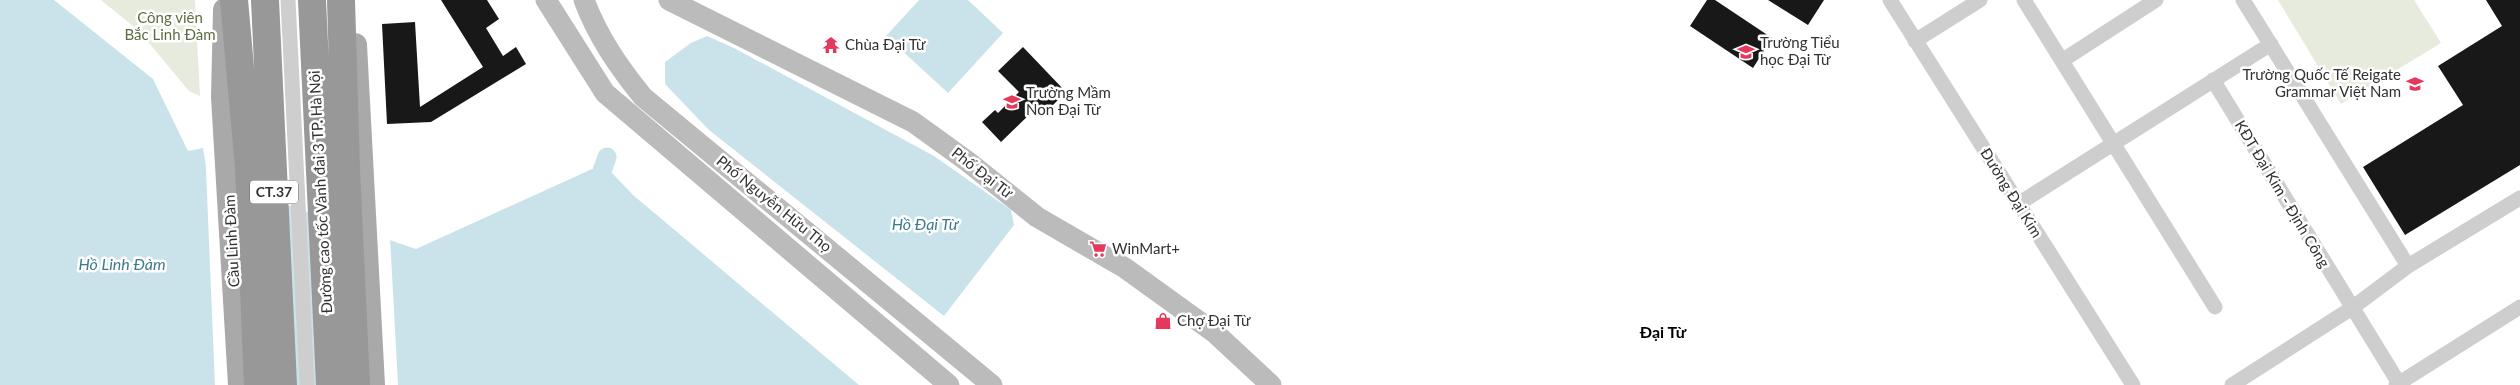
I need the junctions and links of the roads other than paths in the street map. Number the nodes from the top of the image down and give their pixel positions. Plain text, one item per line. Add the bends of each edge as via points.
1 (225, 0) edge
2 (234, 0) edge
3 (265, 0) edge
4 (288, 0) edge
5 (312, 0) edge
6 (341, 0) edge
7 (353, 0) edge
8 (546, 0) edge
9 (669, 0) edge
10 (1890, 0) edge
11 (1980, 0) edge
12 (2024, 0) edge
13 (2156, 0) edge
14 (2243, 0) edge
15 (587, 2) edge
16 (1915, 41) junction
17 (2270, 44) junction
18 (2063, 60) junction
19 (2213, 80) junction
20 (2114, 143) junction
21 (2520, 198) edge
22 (2018, 204) junction
23 (2408, 266) junction
24 (2215, 307) dead end
25 (2520, 307) edge
26 (2352, 308) junction
27 (987, 383) edge
28 (2398, 384) edge
29 (240, 385) edge
30 (258, 385) edge
31 (283, 385) edge
32 (307, 385) edge
33 (330, 385) edge
34 (356, 385) edge
35 (373, 385) edge
36 (949, 385) edge
37 (1271, 385) edge
38 (2133, 385) edge
39 (2232, 385) edge

1 - 29 main road, Cầu Linh Đàm via 223,97
2 - 30 highway via 249,168
3 - 31 highway, CT.37
4 - 32 street
5 - 33 highway, Đường cao tốc Vành đai 3 TP. Hà Nội
6 - 34 highway
7 - 35 main road
8 - 36 main road, Phố Nguyễn Hữu Thọ via 605,93
9 - 37 main road, Phố Đại Từ via 913,122 1037,217 1125,268 1215,333
10 - 16 street, Đường Đại Kim
11 - 16 street
12 - 18 street
13 - 18 street
14 - 17 street
15 - 27 main road, Phố Nguyễn Hữu Thọ via 594,27 613,60 643,97
16 - 22 street, Đường Đại Kim
17 - 19 street
17 - 23 street
18 - 20 street
19 - 20 street
19 - 26 street, KĐT Đại Kim - Định Công
20 - 22 street
20 - 24 street
21 - 23 street
22 - 38 street, Đường Đại Kim
23 - 26 street
25 - 28 street
26 - 28 street, KĐT Đại Kim - Định Công
26 - 39 street

